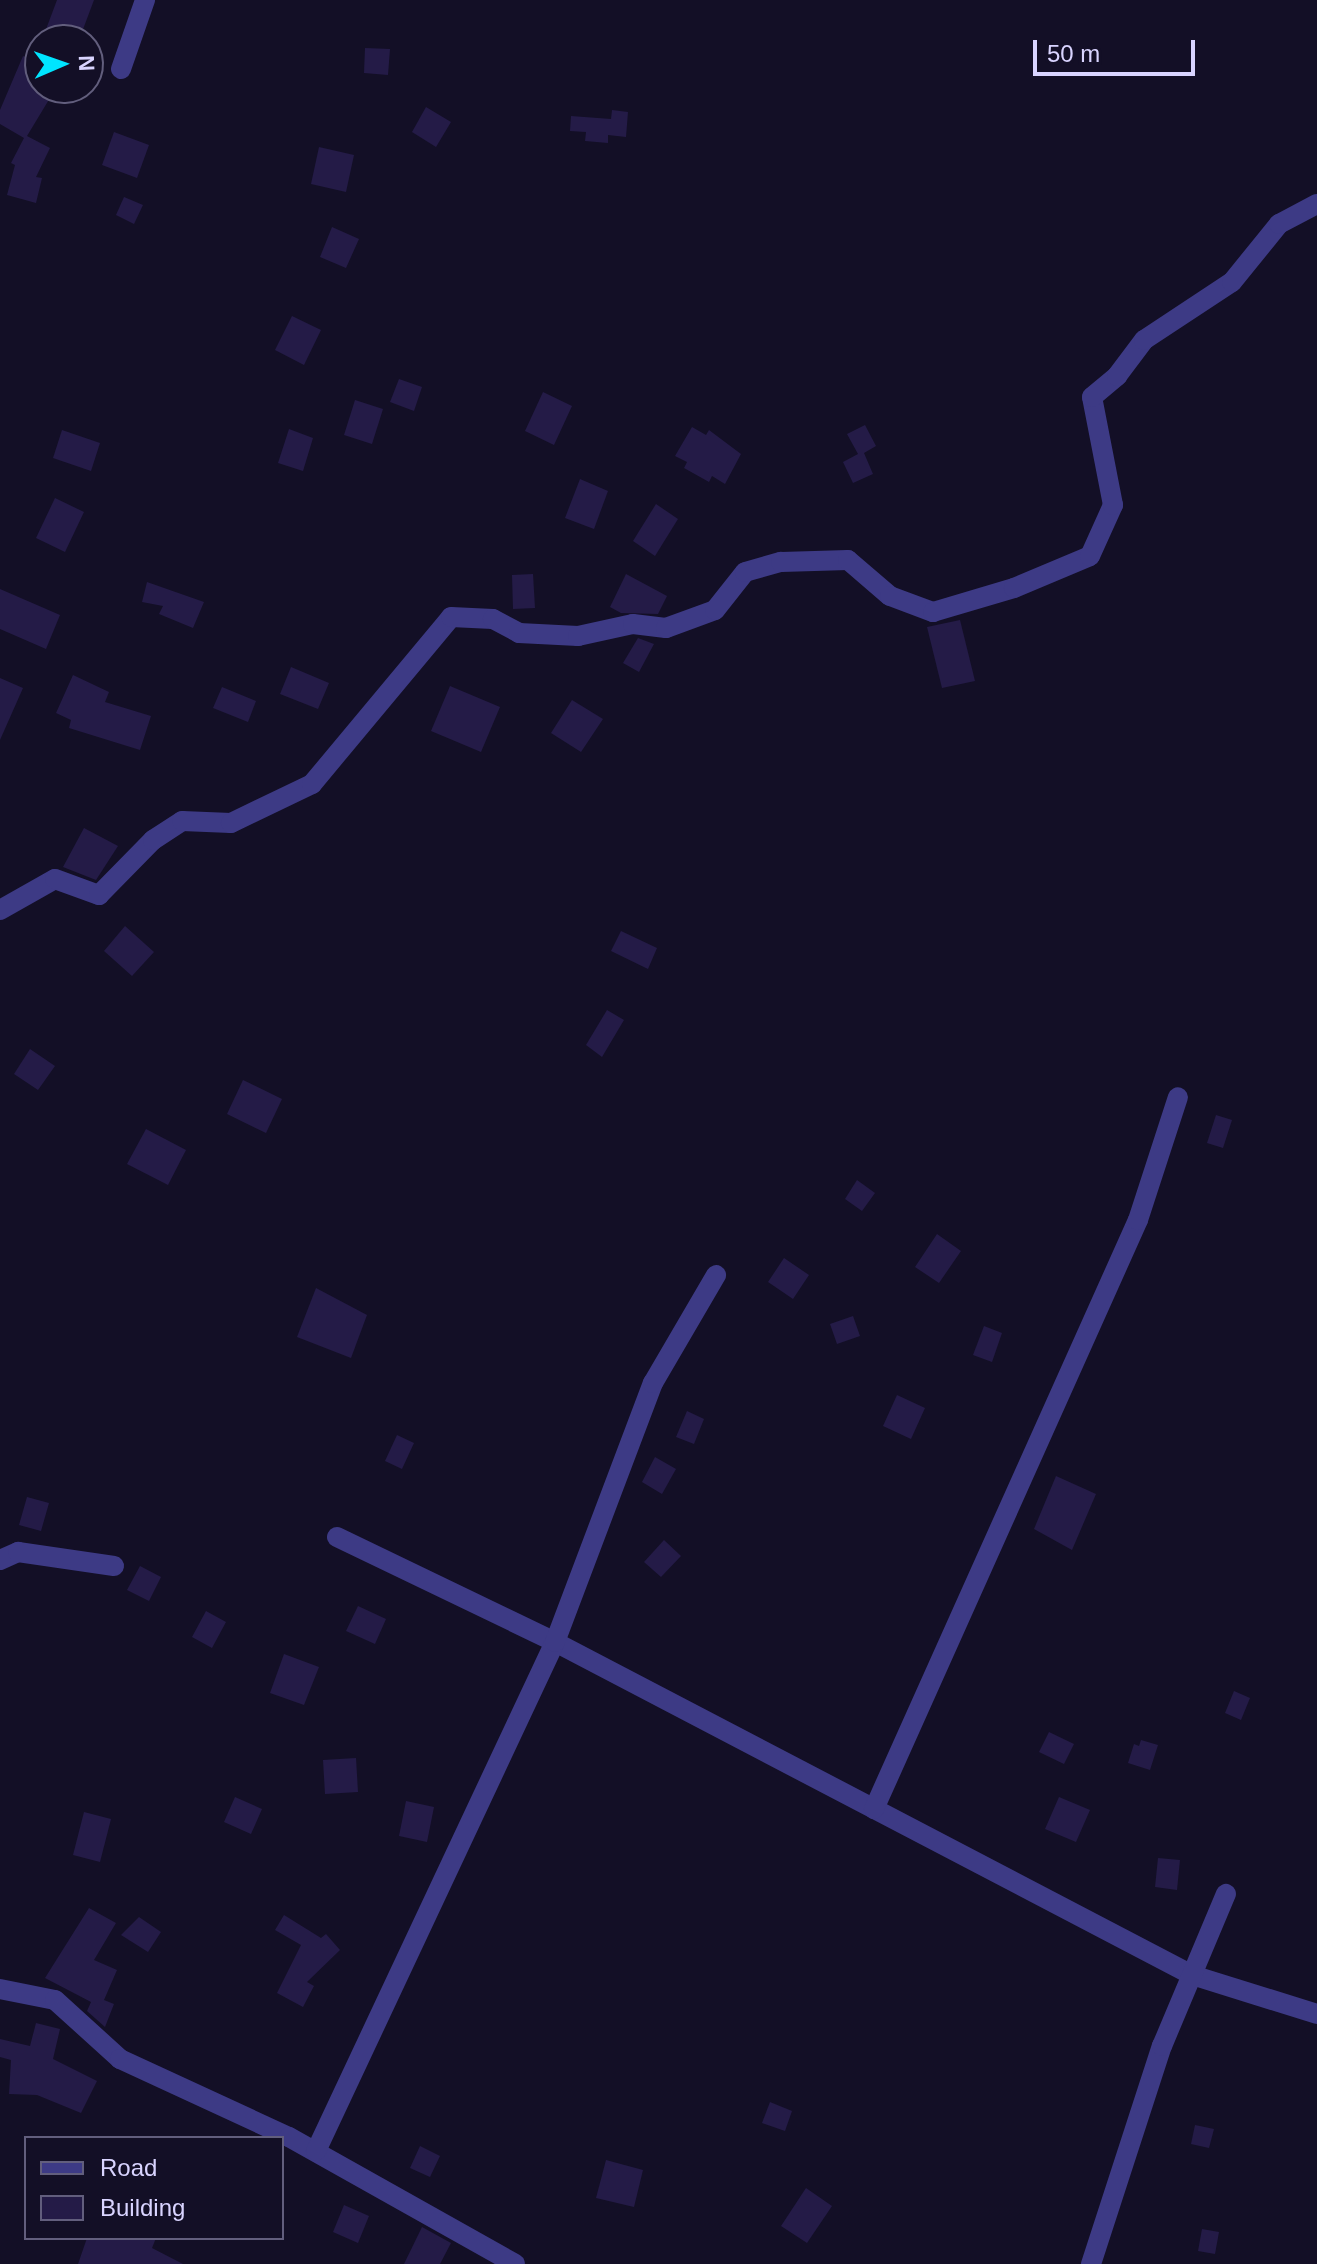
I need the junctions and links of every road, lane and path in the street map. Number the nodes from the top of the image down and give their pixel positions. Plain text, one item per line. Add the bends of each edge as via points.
1 (145, 0) edge
2 (121, 69) dead end
3 (1317, 204) edge
4 (0, 910) edge
5 (1178, 1097) dead end
6 (716, 1275) dead end
7 (337, 1537) dead end
8 (0, 1560) edge
9 (114, 1566) dead end
10 (555, 1642) junction
11 (874, 1809) junction
12 (1226, 1894) dead end
13 (1192, 1975) junction
14 (0, 1989) edge
15 (1317, 2014) edge
16 (316, 2151) junction
17 (515, 2264) edge
18 (1091, 2264) edge

1 - 2 street
3 - 4 street via 1279,224 1232,282 1144,340 1117,376 1092,397 1113,505 1090,556 1014,588 933,612 890,596 848,560 781,562 745,572 715,610 666,628 633,624 578,636 519,633 493,619 451,617 312,784 231,823 182,821 153,840 99,895 55,879
5 - 11 street via 1138,1220
6 - 10 street via 653,1383
7 - 10 street
8 - 9 street via 18,1552
10 - 11 street
10 - 16 street
11 - 13 street
12 - 13 street
13 - 15 street
13 - 18 street via 1162,2046
14 - 16 street via 55,2000 120,2059
16 - 17 street

